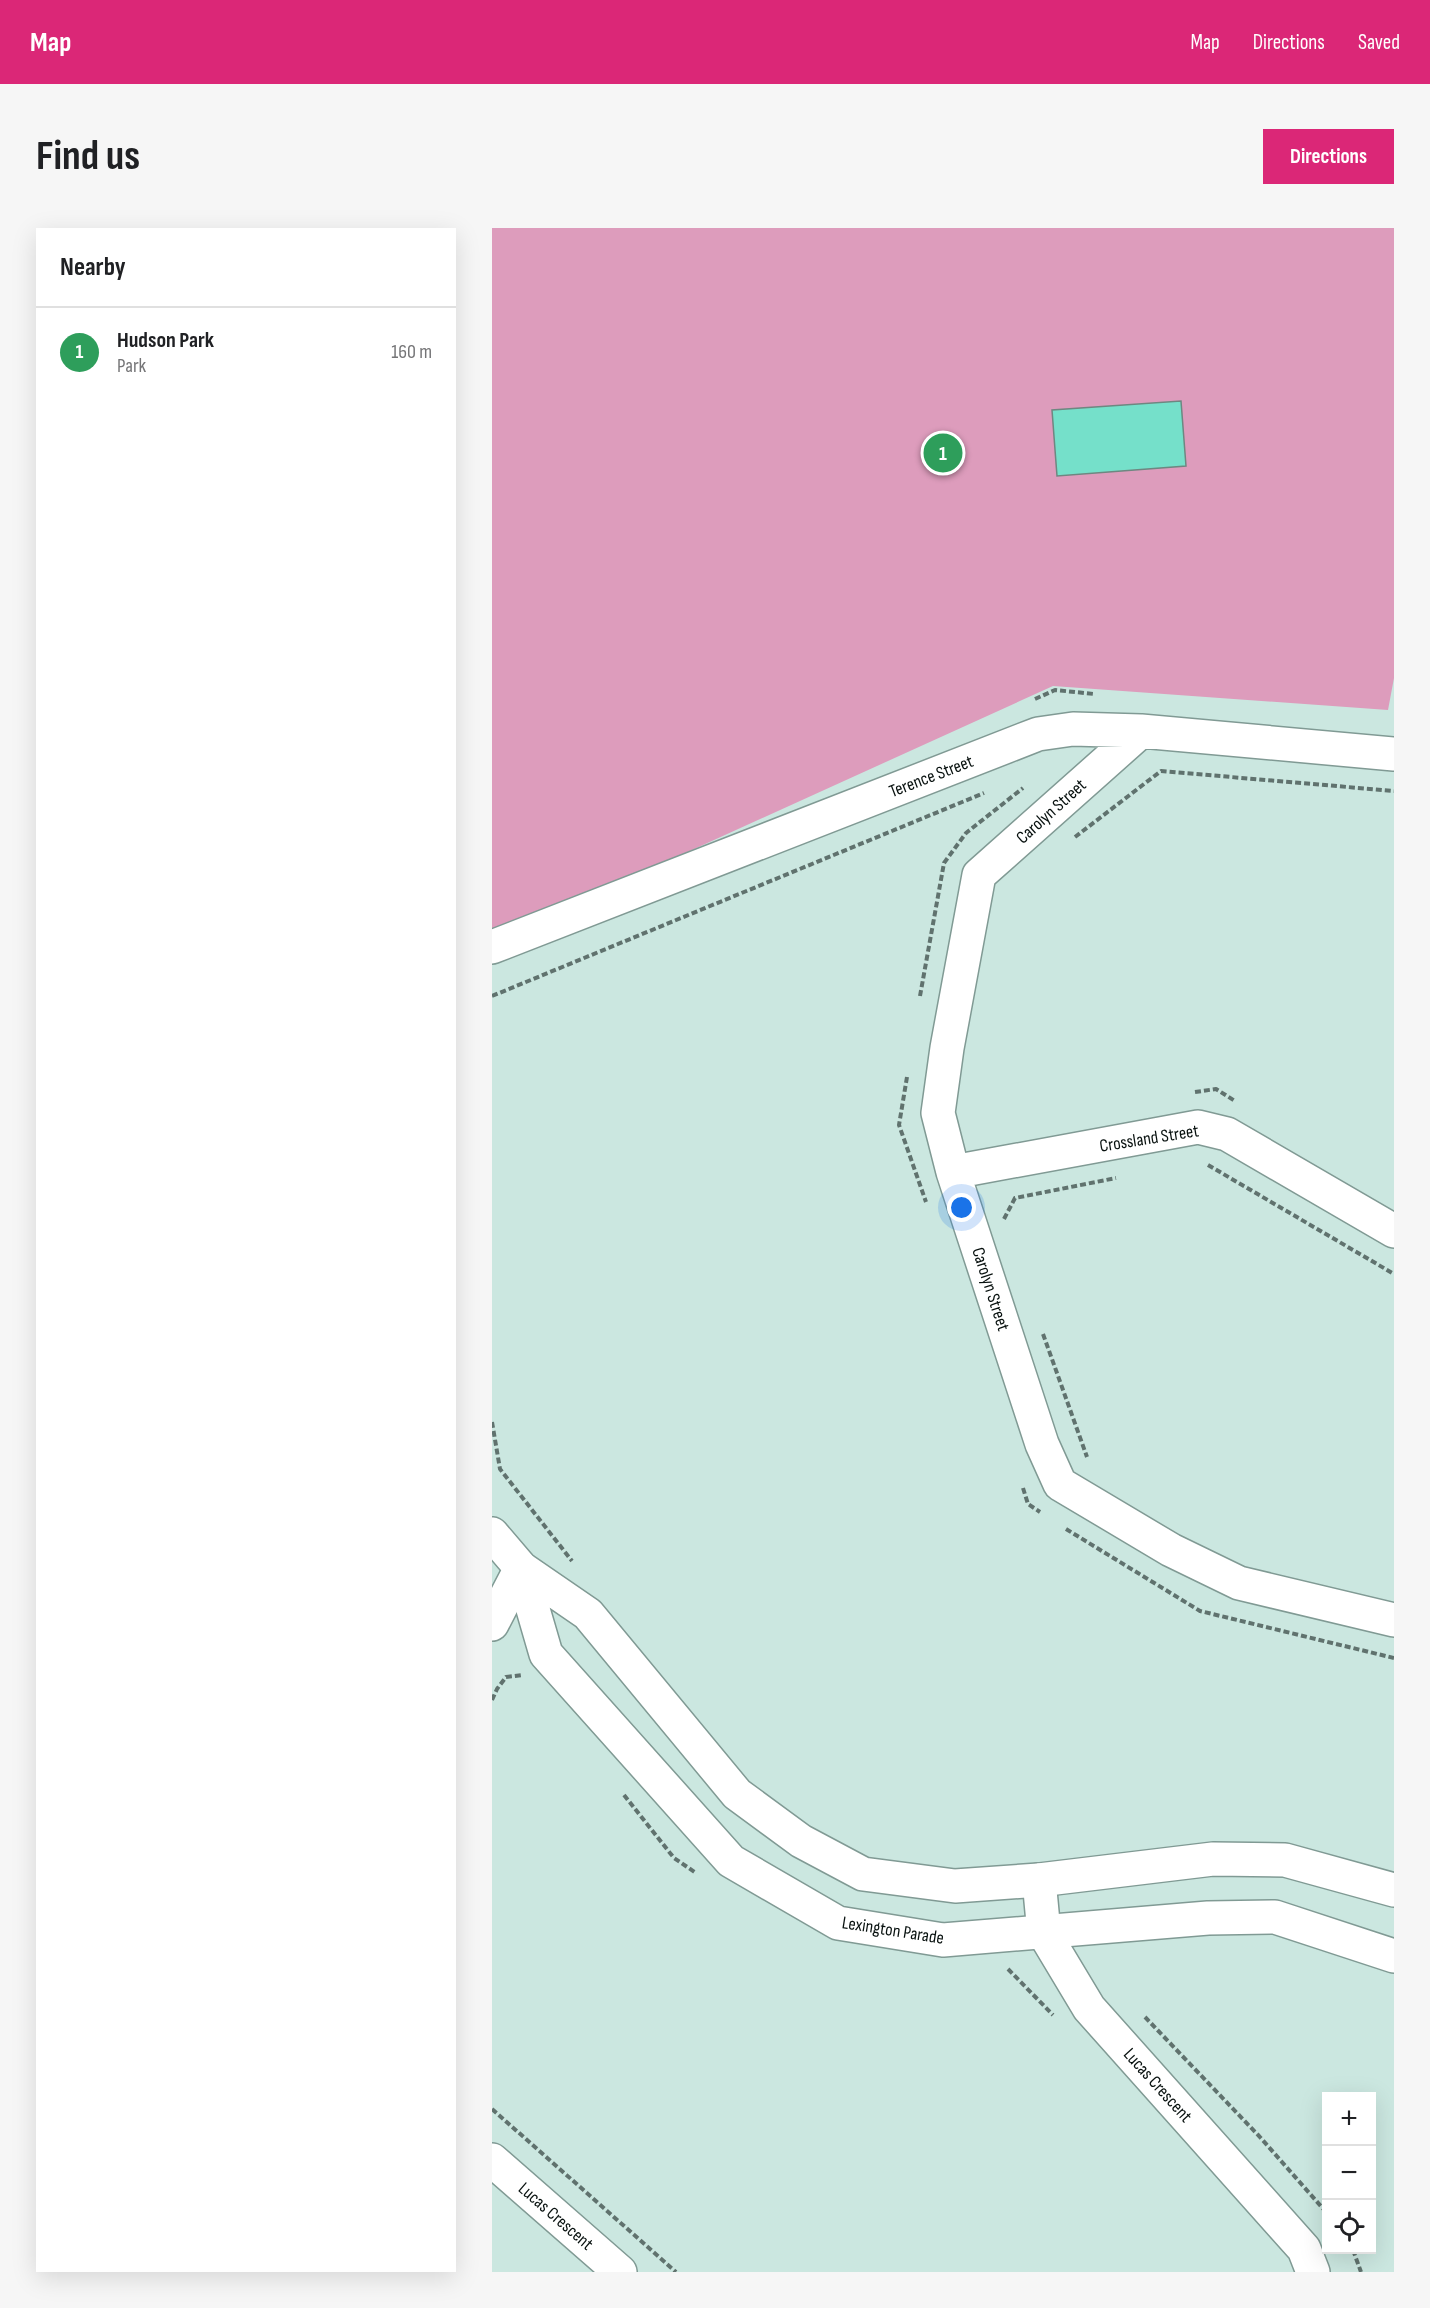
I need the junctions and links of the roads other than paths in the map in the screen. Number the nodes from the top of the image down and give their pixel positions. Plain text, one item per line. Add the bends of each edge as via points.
1 (1141, 731) junction
2 (1394, 754) edge
3 (492, 947) edge
4 (953, 1172) junction
5 (1394, 1231) edge
6 (492, 1534) edge
7 (521, 1568) junction
8 (1394, 1620) edge
9 (492, 1624) edge
10 (1039, 1880) junction
11 (1394, 1890) edge
12 (1044, 1933) junction
13 (1394, 1956) edge
14 (492, 2160) edge
15 (620, 2272) edge
16 (1313, 2272) edge

1 - 2 street, Terence Street
1 - 3 street, Terence Street via 1073,729 1038,734
1 - 4 street, Carolyn Street via 979,875 938,1113
4 - 5 street, Crossland Street via 1198,1127 1227,1134
4 - 8 street, Carolyn Street via 1042,1444 1060,1484 1171,1550 1239,1583
6 - 7 street, Lexington Parade
7 - 9 street
7 - 10 street, Lexington Parade via 588,1614 737,1794 801,1840 863,1874 955,1886
7 - 12 street, Lexington Parade via 546,1654 731,1861 838,1923 943,1940
10 - 11 street, Lexington Parade via 1213,1859 1286,1860
10 - 12 street, Lucas Crescent
12 - 13 street, Lexington Parade via 1208,1918 1275,1917
12 - 16 street, Lucas Crescent via 1089,2008 1304,2249
14 - 15 street, Lucas Crescent

